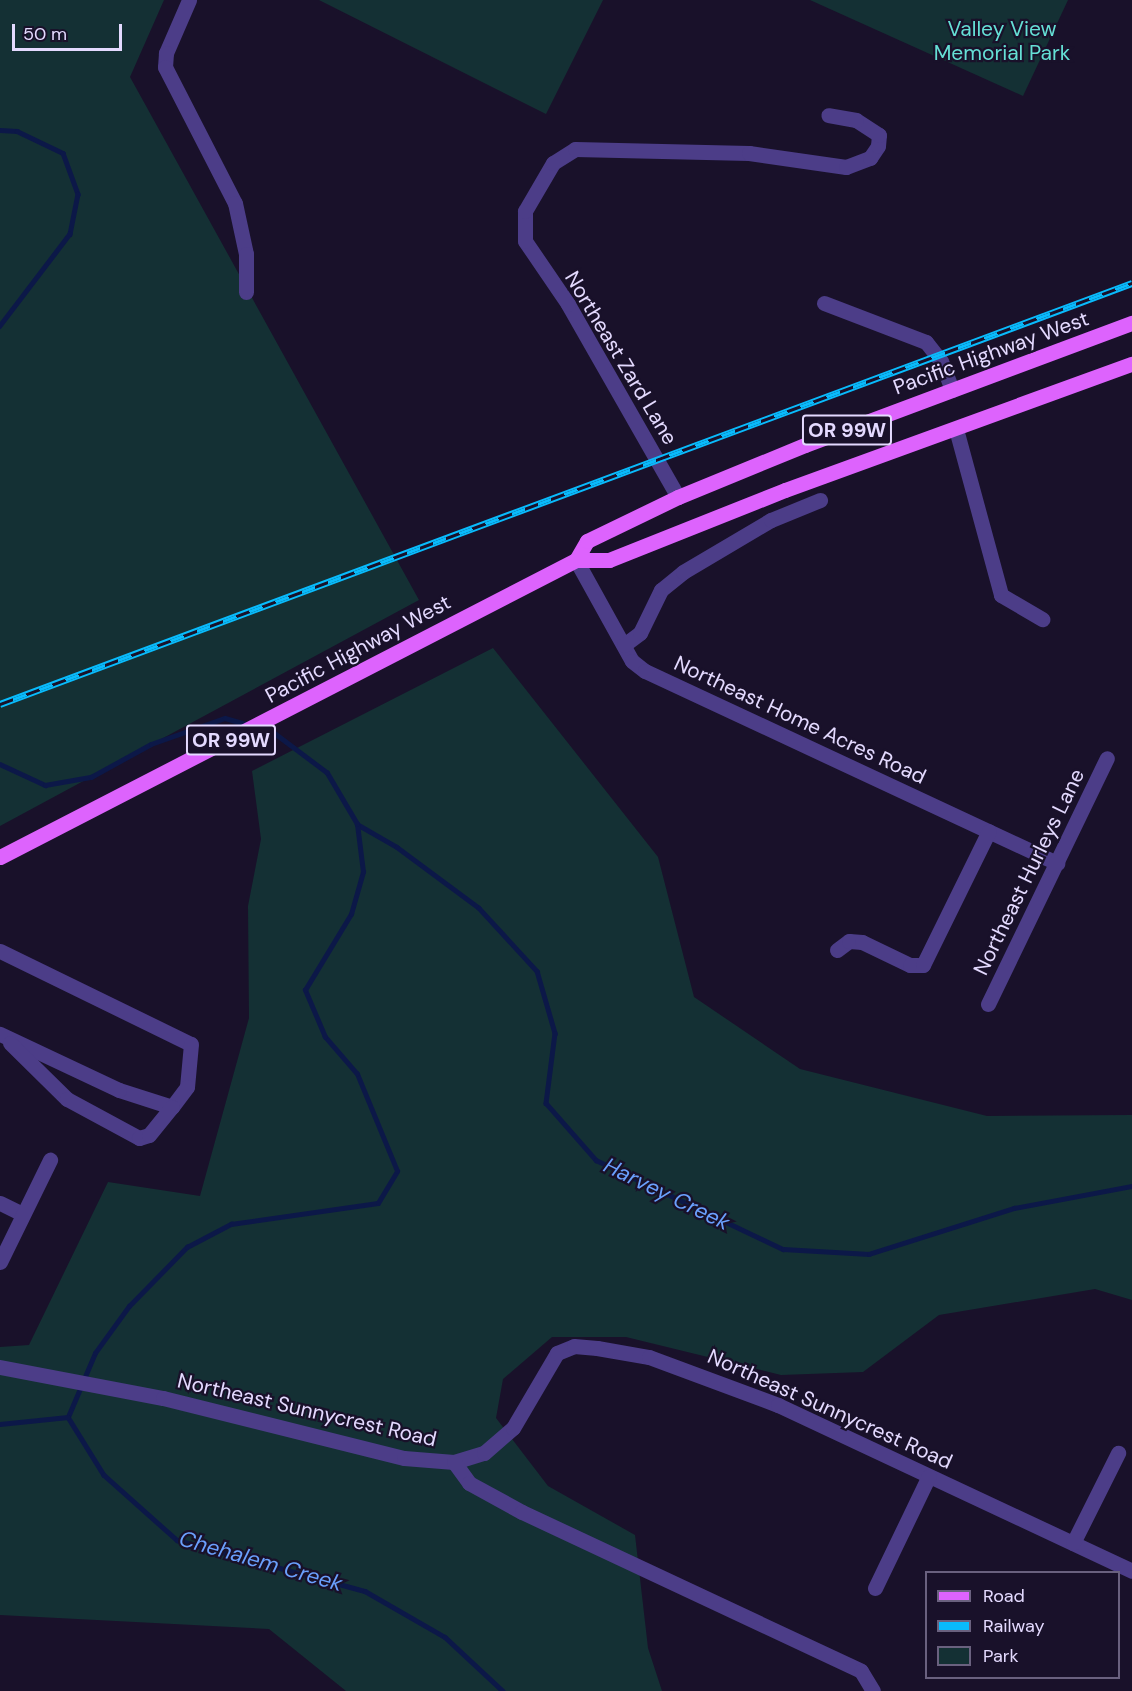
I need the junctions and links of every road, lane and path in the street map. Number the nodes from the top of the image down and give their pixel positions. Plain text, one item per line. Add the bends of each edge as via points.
1 (189, 0) edge
2 (828, 115) dead end
3 (246, 292) dead end
4 (824, 303) dead end
5 (1132, 323) edge
6 (1130, 368) edge
7 (952, 390) junction
8 (956, 429) junction
9 (678, 497) junction
10 (820, 500) dead end
11 (576, 560) junction
12 (1041, 619) dead end
13 (624, 645) junction
14 (1107, 758) dead end
15 (989, 831) junction
16 (0, 857) edge
17 (1057, 863) junction
18 (837, 950) dead end
19 (0, 951) edge
20 (988, 1004) dead end
21 (2, 1034) edge
22 (172, 1107) junction
23 (50, 1160) dead end
24 (0, 1203) edge
25 (23, 1214) junction
26 (0, 1262) edge
27 (7, 1367) edge
28 (1118, 1453) dead end
29 (454, 1462) junction
30 (929, 1476) junction
31 (1073, 1543) junction
32 (1132, 1571) edge
33 (875, 1588) dead end
34 (873, 1691) edge

1 - 3 street via 166,53 165,68 236,203 246,254
2 - 9 street, Northeast Zard Lane via 856,120 879,135 878,146 870,158 846,167 793,157 588,148 562,154 525,211 525,241 567,304
4 - 7 street via 927,342 941,361
5 - 7 main road, Pacific Highway West / OR 99W
6 - 8 main road, Pacific Highway West / OR 99W
7 - 9 main road, Pacific Highway West / OR 99W
8 - 11 main road, Pacific Highway West / OR 99W via 785,490 609,560
8 - 12 street via 1001,595
9 - 11 main road, Pacific Highway West / OR 99W via 587,541
10 - 13 street via 771,520 683,572 661,590 640,633
11 - 13 street, Northeast Home Acres Road
11 - 16 main road, Pacific Highway West / OR 99W via 111,804
13 - 15 street, Northeast Home Acres Road via 632,661 645,671
14 - 17 street, Northeast Hurleys Lane
15 - 17 street, Northeast Home Acres Road
15 - 18 street via 923,965 910,965 862,942 849,941
17 - 20 street, Northeast Hurleys Lane
19 - 22 street via 191,1044 187,1087
21 - 22 street via 119,1090
21 - 22 street via 67,1099 139,1138 150,1135
23 - 25 street
24 - 25 street
25 - 26 street
27 - 29 street, Northeast Sunnycrest Road via 163,1398 404,1458
28 - 31 street
29 - 30 street, Northeast Sunnycrest Road via 471,1459 497,1444 513,1428 557,1353 574,1346 649,1357 710,1377
29 - 34 street via 469,1483 522,1512 861,1671
30 - 31 street, Northeast Sunnycrest Road
30 - 33 street
31 - 32 street, Northeast Sunnycrest Road

